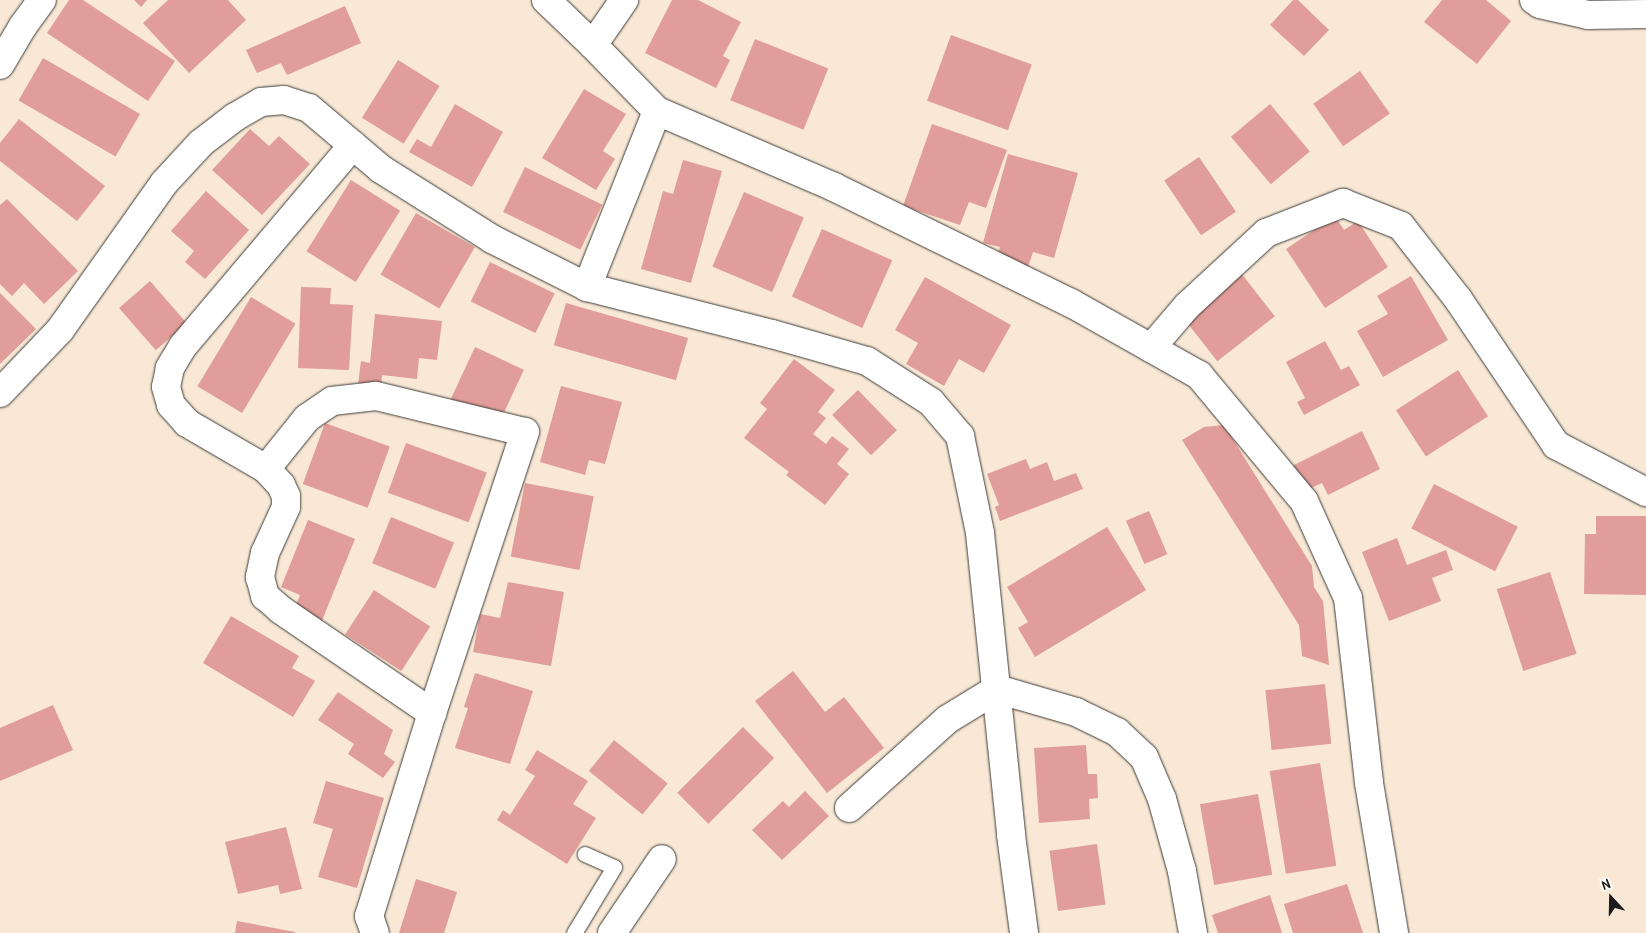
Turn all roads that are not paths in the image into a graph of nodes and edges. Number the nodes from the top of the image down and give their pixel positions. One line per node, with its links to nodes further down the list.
1 (42, 0): 7 (street)
2 (546, 0): 6 (street)
3 (624, 0): 6 (street)
4 (1534, 0): 5 (street)
5 (1646, 14)
6 (593, 45): 8 (street)
7 (0, 65)
8 (657, 111): 10 (street); 11 (street)
9 (352, 145): 10 (street); 12 (street); 13 (street)
10 (587, 287): 15 (street)
11 (1151, 348): 14 (street); 25 (street)
12 (0, 393)
13 (266, 469): 16 (street); 16 (street)
14 (1646, 492)
15 (997, 689): 17 (street); 23 (street); 24 (street)
16 (432, 712): 20 (street)
17 (849, 808)
18 (585, 854): 21 (lane)
19 (662, 859): 22 (street)
20 (375, 933)
21 (574, 933)
22 (612, 933)
23 (1024, 933)
24 (1193, 933)
25 (1394, 933)

